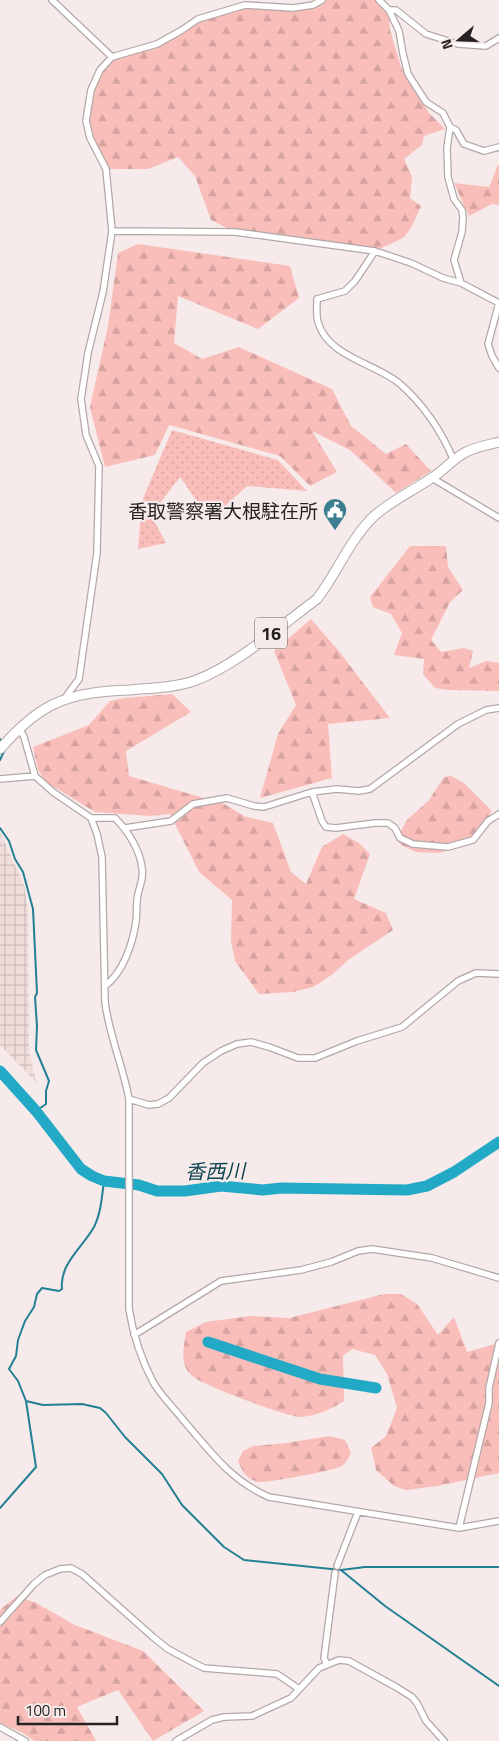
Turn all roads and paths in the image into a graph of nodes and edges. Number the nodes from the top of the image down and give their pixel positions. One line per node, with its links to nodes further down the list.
1 (52, 0): 6 (street)
2 (322, 0): 6 (street)
3 (379, 0): 4 (street)
4 (389, 10): 5 (street); 7 (street)
5 (499, 38)
6 (112, 57): 9 (street)
7 (450, 127): 8 (street); 11 (street)
8 (499, 147)
9 (112, 232): 10 (street); 18 (street)
10 (375, 251): 11 (street); 15 (street)
11 (461, 283): 12 (street)
12 (499, 303): 13 (street)
13 (499, 368)
14 (499, 442): 15 (main road, 16)
15 (454, 461): 16 (main road, 16)
16 (432, 478): 17 (street); 18 (main road, 16)
17 (499, 518)
18 (65, 700): 20 (main road, 16)
19 (499, 708): 24 (street)
20 (20, 729): 21 (main road, 16); 22 (street)
21 (0, 750)
22 (35, 776): 23 (street); 26 (street)
23 (0, 779)
24 (312, 792): 25 (street); 27 (street)
25 (499, 814)
26 (91, 818): 27 (street); 29 (street)
27 (124, 828): 29 (street)
28 (499, 974): 30 (street)
29 (104, 986): 30 (street)
30 (129, 1099): 32 (street)
31 (499, 1278): 32 (street)
32 (134, 1334): 34 (street)
33 (499, 1342): 36 (street)
34 (358, 1512): 36 (street); 37 (street)
35 (499, 1521): 36 (street)
36 (458, 1528)
37 (337, 1566)
38 (335, 1573): 40 (street)
39 (0, 1622): 41 (street)
40 (327, 1665): 41 (street); 45 (street)
41 (299, 1689): 44 (street)
42 (0, 1727): 43 (street)
43 (25, 1741)
44 (176, 1741)
45 (444, 1741)

